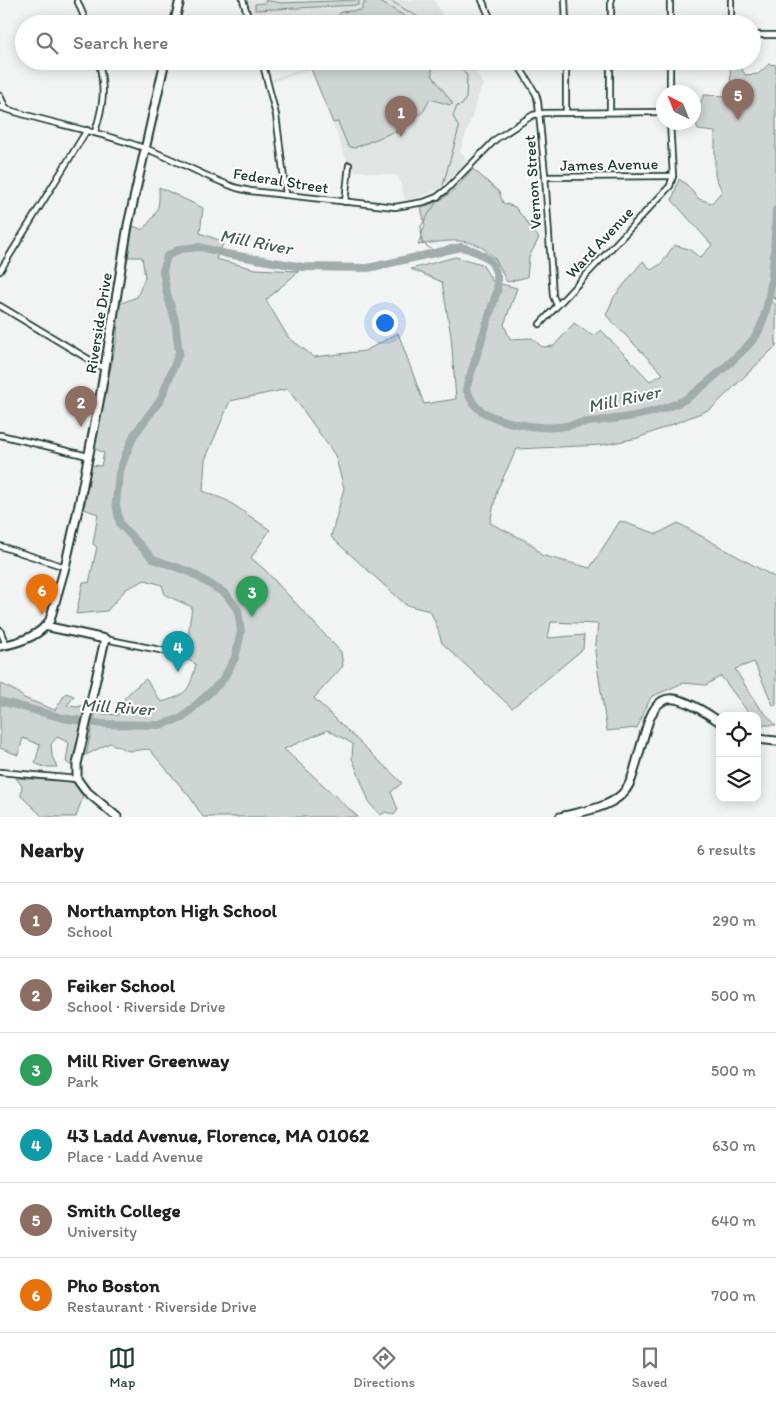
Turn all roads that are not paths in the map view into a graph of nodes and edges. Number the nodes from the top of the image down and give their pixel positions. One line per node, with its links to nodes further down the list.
1 (77, 0): 9 (street)
2 (180, 0): 10 (street)
3 (243, 0): 11 (street)
4 (482, 0): 12 (street)
5 (565, 0): 13 (street)
6 (611, 0): 14 (street)
7 (670, 0): 15 (street)
8 (731, 0): 16 (street)
9 (83, 15)
10 (176, 15)
11 (247, 15)
12 (488, 15)
13 (566, 15)
14 (611, 15)
15 (670, 15)
16 (731, 15)
17 (761, 35): 18 (street)
18 (776, 35)
19 (101, 70): 36 (street)
20 (163, 70): 37 (street, Riverside Drive)
21 (264, 70): 41 (street)
22 (521, 70): 32 (street, Vernon Street)
23 (566, 70): 33 (street)
24 (610, 70): 30 (street)
25 (670, 70): 26 (street)
26 (670, 85)
27 (0, 96): 29 (street)
28 (0, 107): 29 (street, Federal Street)
29 (6, 109): 34 (street, Federal Street)
30 (610, 111): 31 (street); 33 (street)
31 (656, 112)
32 (540, 113): 33 (street); 40 (street, Vernon Street); 42 (street, Federal Street)
33 (566, 113)
34 (86, 130): 36 (street, Federal Street); 43 (street)
35 (670, 130): 39 (street)
36 (95, 132): 37 (street, Federal Street)
37 (145, 148): 41 (street, Federal Street); 47 (street, Riverside Drive)
38 (349, 165): 42 (street)
39 (673, 176): 40 (street, James Avenue); 44 (street, Ward Avenue)
40 (545, 178): 44 (street, Vernon Street)
41 (286, 195): 42 (street, Federal Street)
42 (346, 202)
43 (0, 272)
44 (557, 305): 46 (street, Ward Avenue)
45 (0, 306): 47 (street)
46 (540, 324)
47 (105, 369): 49 (street, Riverside Drive)
48 (0, 436): 49 (street)
49 (88, 456): 51 (street, Riverside Drive)
50 (0, 546): 51 (street)
51 (64, 567): 52 (street, Riverside Drive)
52 (45, 626): 54 (street); 55 (street)
53 (0, 630): 55 (street)
54 (105, 639): 56 (street); 61 (street)
55 (3, 646)
56 (175, 653)
57 (716, 719): 63 (street)
58 (761, 739): 59 (street)
59 (776, 740)
60 (0, 772): 61 (street)
61 (77, 779): 62 (street)
62 (117, 817)
63 (560, 817)

